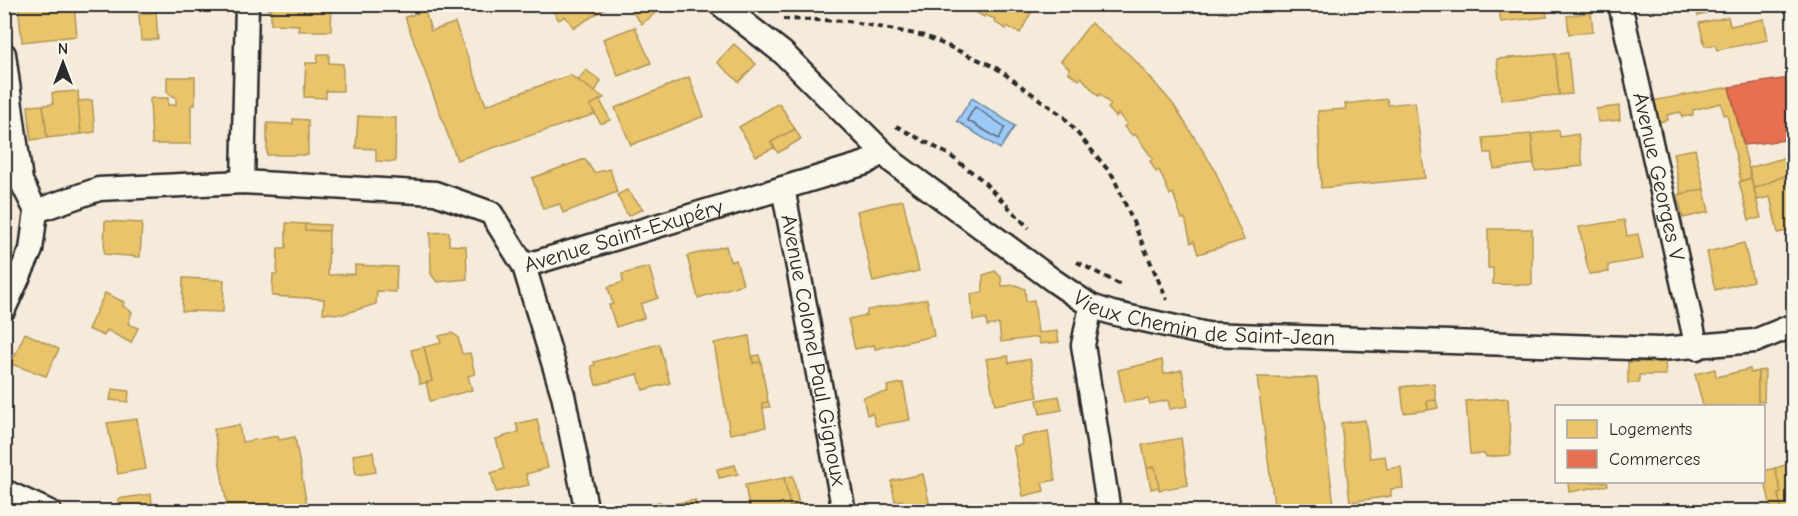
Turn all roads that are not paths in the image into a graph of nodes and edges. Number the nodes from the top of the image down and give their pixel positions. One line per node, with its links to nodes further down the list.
1 (247, 4): 6 (street)
2 (720, 4): 5 (street, Vieux Chemin de Saint-Jean)
3 (1620, 4): 13 (street, Avenue Georges V)
4 (4, 54): 8 (street)
5 (882, 152): 7 (street, Avenue Saint-Exupéry); 10 (street, Vieux Chemin de Saint-Jean)
6 (243, 182): 8 (street, Avenue Saint-Exupéry); 9 (street, Avenue Saint-Exupéry)
7 (783, 188): 9 (street, Avenue Saint-Exupéry); 17 (street, Avenue Colonel Paul Gignoux)
8 (36, 211): 11 (street)
9 (524, 266): 16 (street)
10 (1091, 306): 13 (street, Vieux Chemin de Saint-Jean); 18 (street)
11 (4, 309)
12 (1794, 325): 13 (street, Vieux Chemin de Saint-Jean)
13 (1697, 348)
14 (4, 491): 15 (street)
15 (50, 512)
16 (587, 512)
17 (844, 512)
18 (1109, 512)

